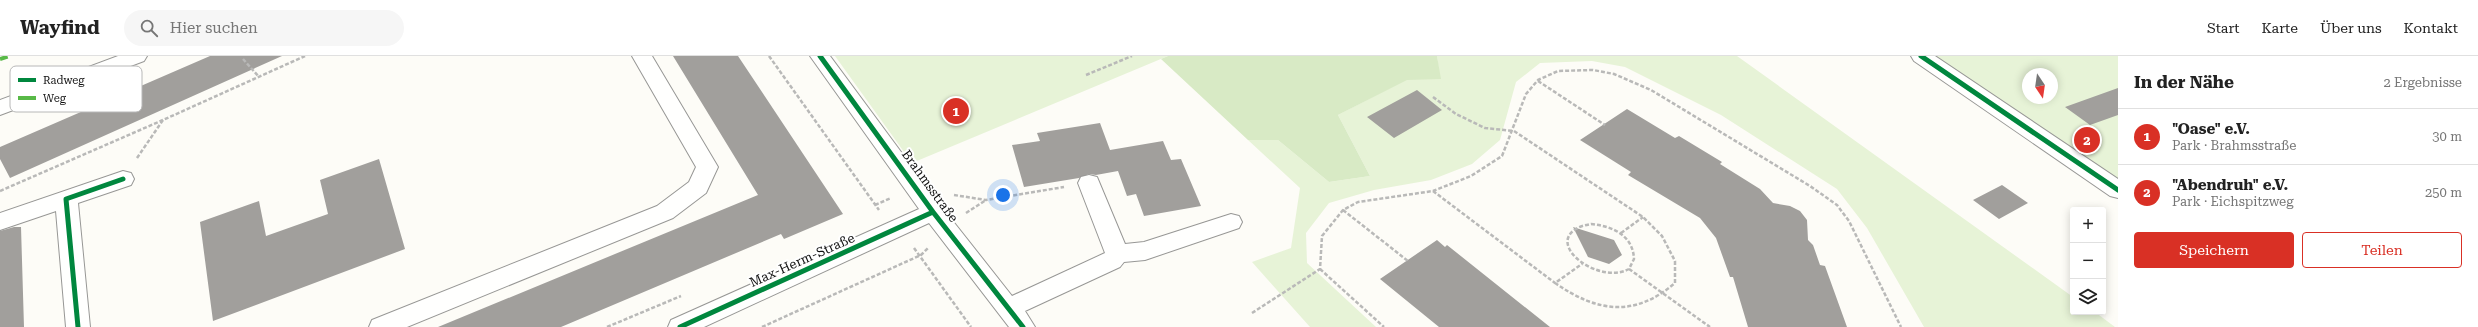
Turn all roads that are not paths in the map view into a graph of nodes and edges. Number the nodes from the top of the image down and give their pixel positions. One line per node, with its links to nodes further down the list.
1 (137, 56): 5 (street)
2 (642, 56): 18 (street)
3 (820, 56): 12 (street, Brahmsstraße)
4 (1921, 56): 10 (street)
5 (111, 66)
6 (10, 104): 7 (street)
7 (0, 108)
8 (123, 179): 11 (street)
9 (1088, 183): 15 (street)
10 (2118, 190)
11 (66, 199): 13 (street); 17 (street)
12 (933, 212): 16 (street, Brahmsstraße); 19 (street, Max-Herm-Straße)
13 (0, 222)
14 (1231, 222): 15 (street)
15 (1117, 254): 16 (street)
16 (1008, 308): 20 (street, Brahmsstraße)
17 (78, 327)
18 (381, 327)
19 (680, 327)
20 (1023, 327)

